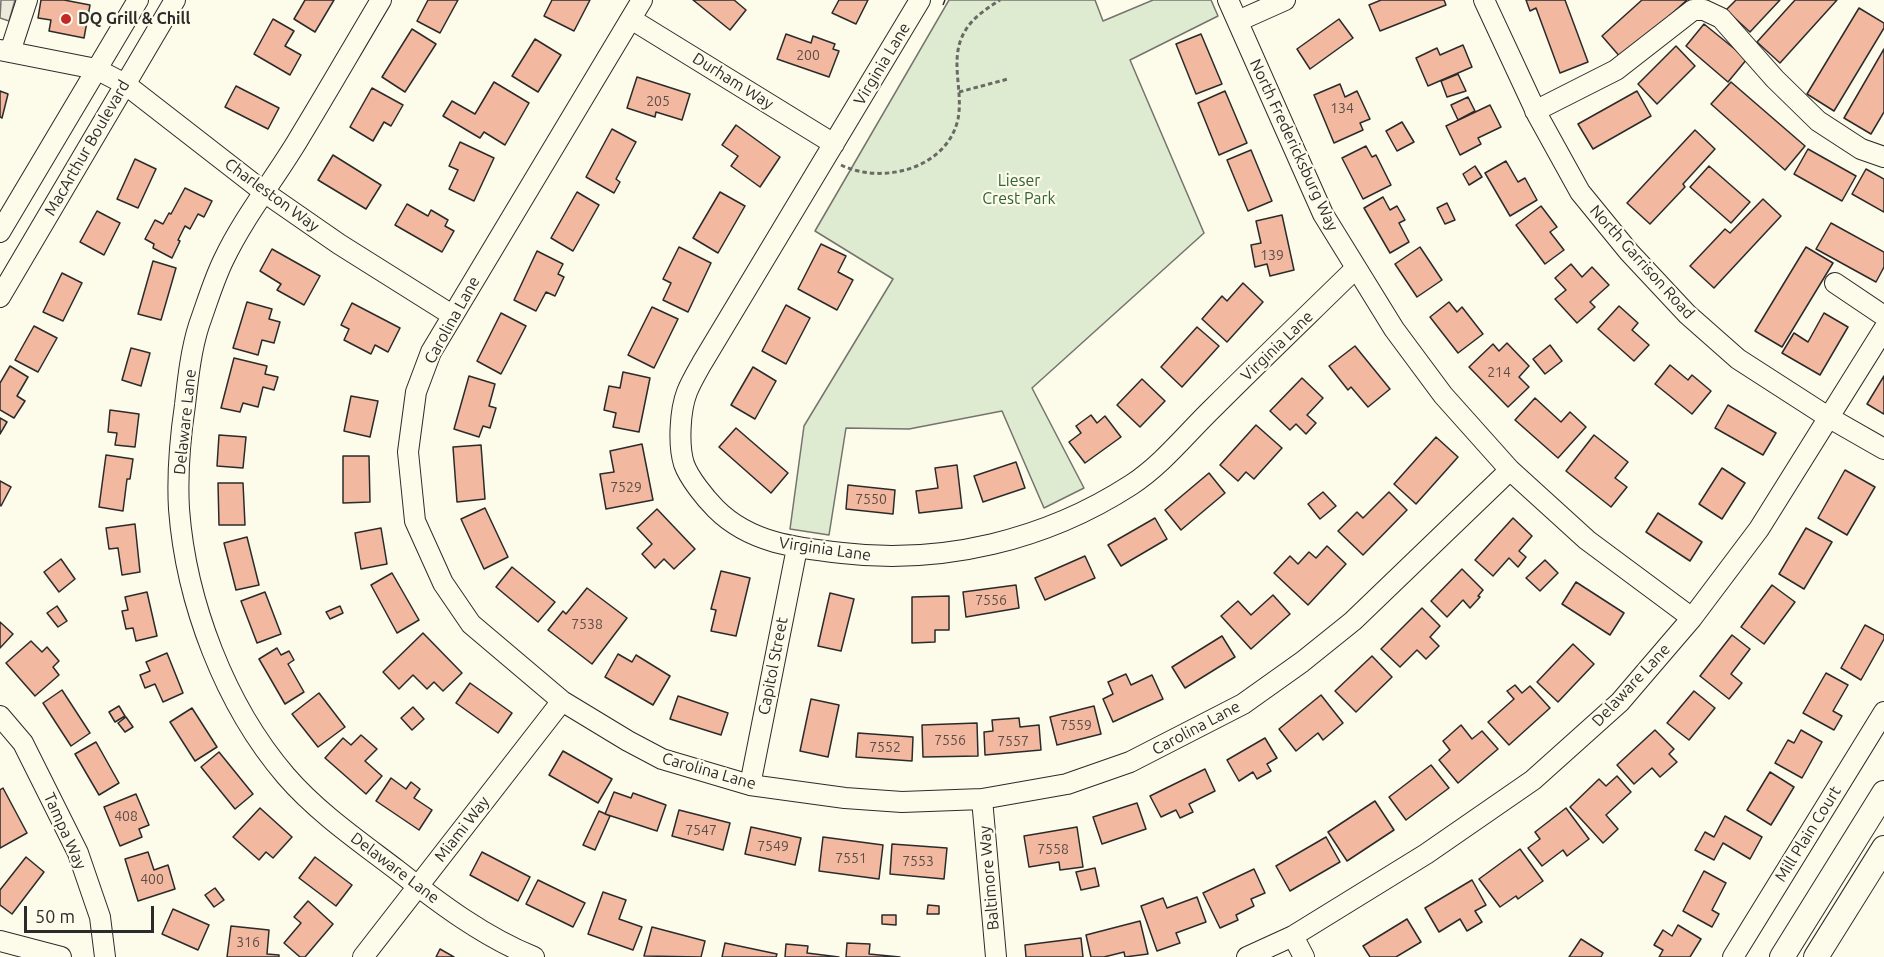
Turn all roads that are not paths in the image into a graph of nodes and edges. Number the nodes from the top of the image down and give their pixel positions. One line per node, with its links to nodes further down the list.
1 (27, 0): 12 (street)
2 (138, 0): 13 (street, MacArthur Boulevard)
3 (175, 0): 14 (street, MacArthur Boulevard)
4 (381, 0): 18 (street, Delaware Lane)
5 (642, 0): 10 (street, Carolina Lane)
6 (920, 0): 16 (street, Virginia Lane)
7 (1228, 0): 11 (street, North Fredericksburg Way)
8 (1285, 0): 11 (street)
9 (1484, 0): 15 (street, North Garrison Road)
10 (631, 19): 16 (street, Durham Way); 23 (street, Carolina Lane)
11 (1238, 21): 20 (street, North Fredericksburg Way)
12 (5, 51): 13 (street, Charleston Way)
13 (96, 69): 14 (street, Charleston Way); 19 (street, MacArthur Boulevard)
14 (125, 84): 18 (street, Charleston Way); 22 (street, MacArthur Boulevard)
15 (1535, 111): 17 (street); 26 (street, North Garrison Road)
16 (834, 144): 29 (street, Virginia Lane)
17 (1884, 157)
18 (264, 192): 23 (street, Charleston Way); 38 (street, Delaware Lane)
19 (0, 232)
20 (1355, 269): 28 (street, North Fredericksburg Way); 29 (street, Virginia Lane)
21 (1835, 284): 24 (street)
22 (0, 297)
23 (452, 315): 31 (street, Carolina Lane)
24 (1884, 316)
25 (1884, 328): 26 (street, Delaware Lane)
26 (1828, 417): 27 (street, North Garrison Road); 30 (street, Delaware Lane)
27 (1884, 449)
28 (1510, 470): 30 (street, North Fredericksburg Way); 36 (street, Carolina Lane)
29 (797, 548): 34 (street, Capitol Street)
30 (1692, 618): 39 (street, Delaware Lane)
31 (562, 701): 34 (street, Carolina Lane); 38 (street, Miami Way)
32 (1884, 712): 48 (street, Mill Plain Court)
33 (0, 716): 42 (street, Tampa Way)
34 (750, 784): 36 (street, Carolina Lane)
35 (1884, 793): 49 (main road)
36 (982, 799): 45 (street, Baltimore Way)
37 (1884, 848): 50 (main road)
38 (418, 886): 43 (street, Miami Way); 44 (street, Delaware Lane)
39 (1293, 936): 46 (street, Delaware Lane); 47 (street)
40 (0, 941): 41 (street)
41 (61, 957)
42 (105, 957)
43 (363, 957)
44 (534, 957)
45 (996, 957)
46 (1247, 957)
47 (1304, 957)
48 (1733, 957)
49 (1782, 957)
50 (1816, 957)

